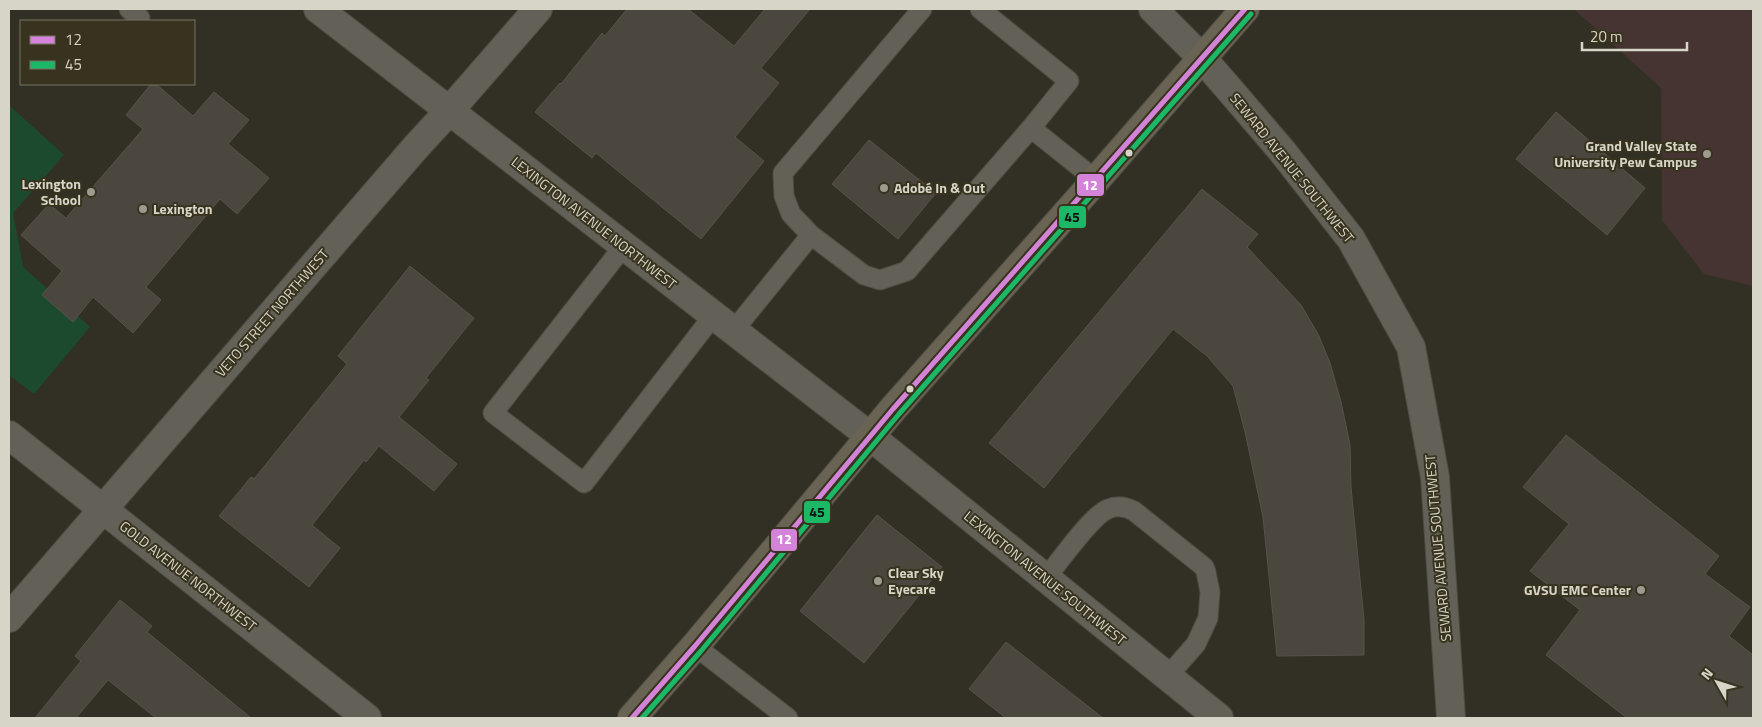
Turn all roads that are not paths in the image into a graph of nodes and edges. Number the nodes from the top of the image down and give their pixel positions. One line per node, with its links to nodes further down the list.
1 (129, 9): 8 (lane)
2 (318, 9): 10 (street, LEXINGTON AVENUE NORTHWEST)
3 (538, 9): 10 (street, VETO STREET NORTHWEST)
4 (922, 9): 13 (lane)
5 (980, 9): 11 (lane)
6 (1153, 9): 9 (street, SEWARD AVENUE SOUTHWEST)
7 (1245, 9): 9 (main road)
8 (139, 20)
9 (1203, 59): 12 (main road); 27 (street, SEWARD AVENUE SOUTHWEST)
10 (450, 110): 14 (street, LEXINGTON AVENUE NORTHWEST); 18 (street, VETO STREET NORTHWEST)
11 (1031, 128): 12 (lane); 13 (lane)
12 (1096, 180): 17 (main road)
13 (811, 235): 15 (lane)
14 (623, 246): 15 (street, LEXINGTON AVENUE NORTHWEST); 15 (lane)
15 (724, 323): 17 (street, LEXINGTON AVENUE NORTHWEST)
16 (9, 435): 18 (street, GOLD AVENUE NORTHWEST)
17 (871, 437): 19 (street, LEXINGTON AVENUE SOUTHWEST); 21 (main road)
18 (103, 509): 20 (street, VETO STREET NORTHWEST); 23 (street, GOLD AVENUE NORTHWEST)
19 (1046, 578): 22 (street, LEXINGTON AVENUE SOUTHWEST); 22 (lane)
20 (9, 618)
21 (695, 646): 24 (main road); 25 (lane)
22 (1167, 676): 26 (street, LEXINGTON AVENUE SOUTHWEST)
23 (367, 718)
24 (632, 718)
25 (788, 718)
26 (1219, 718)
27 (1451, 718)

